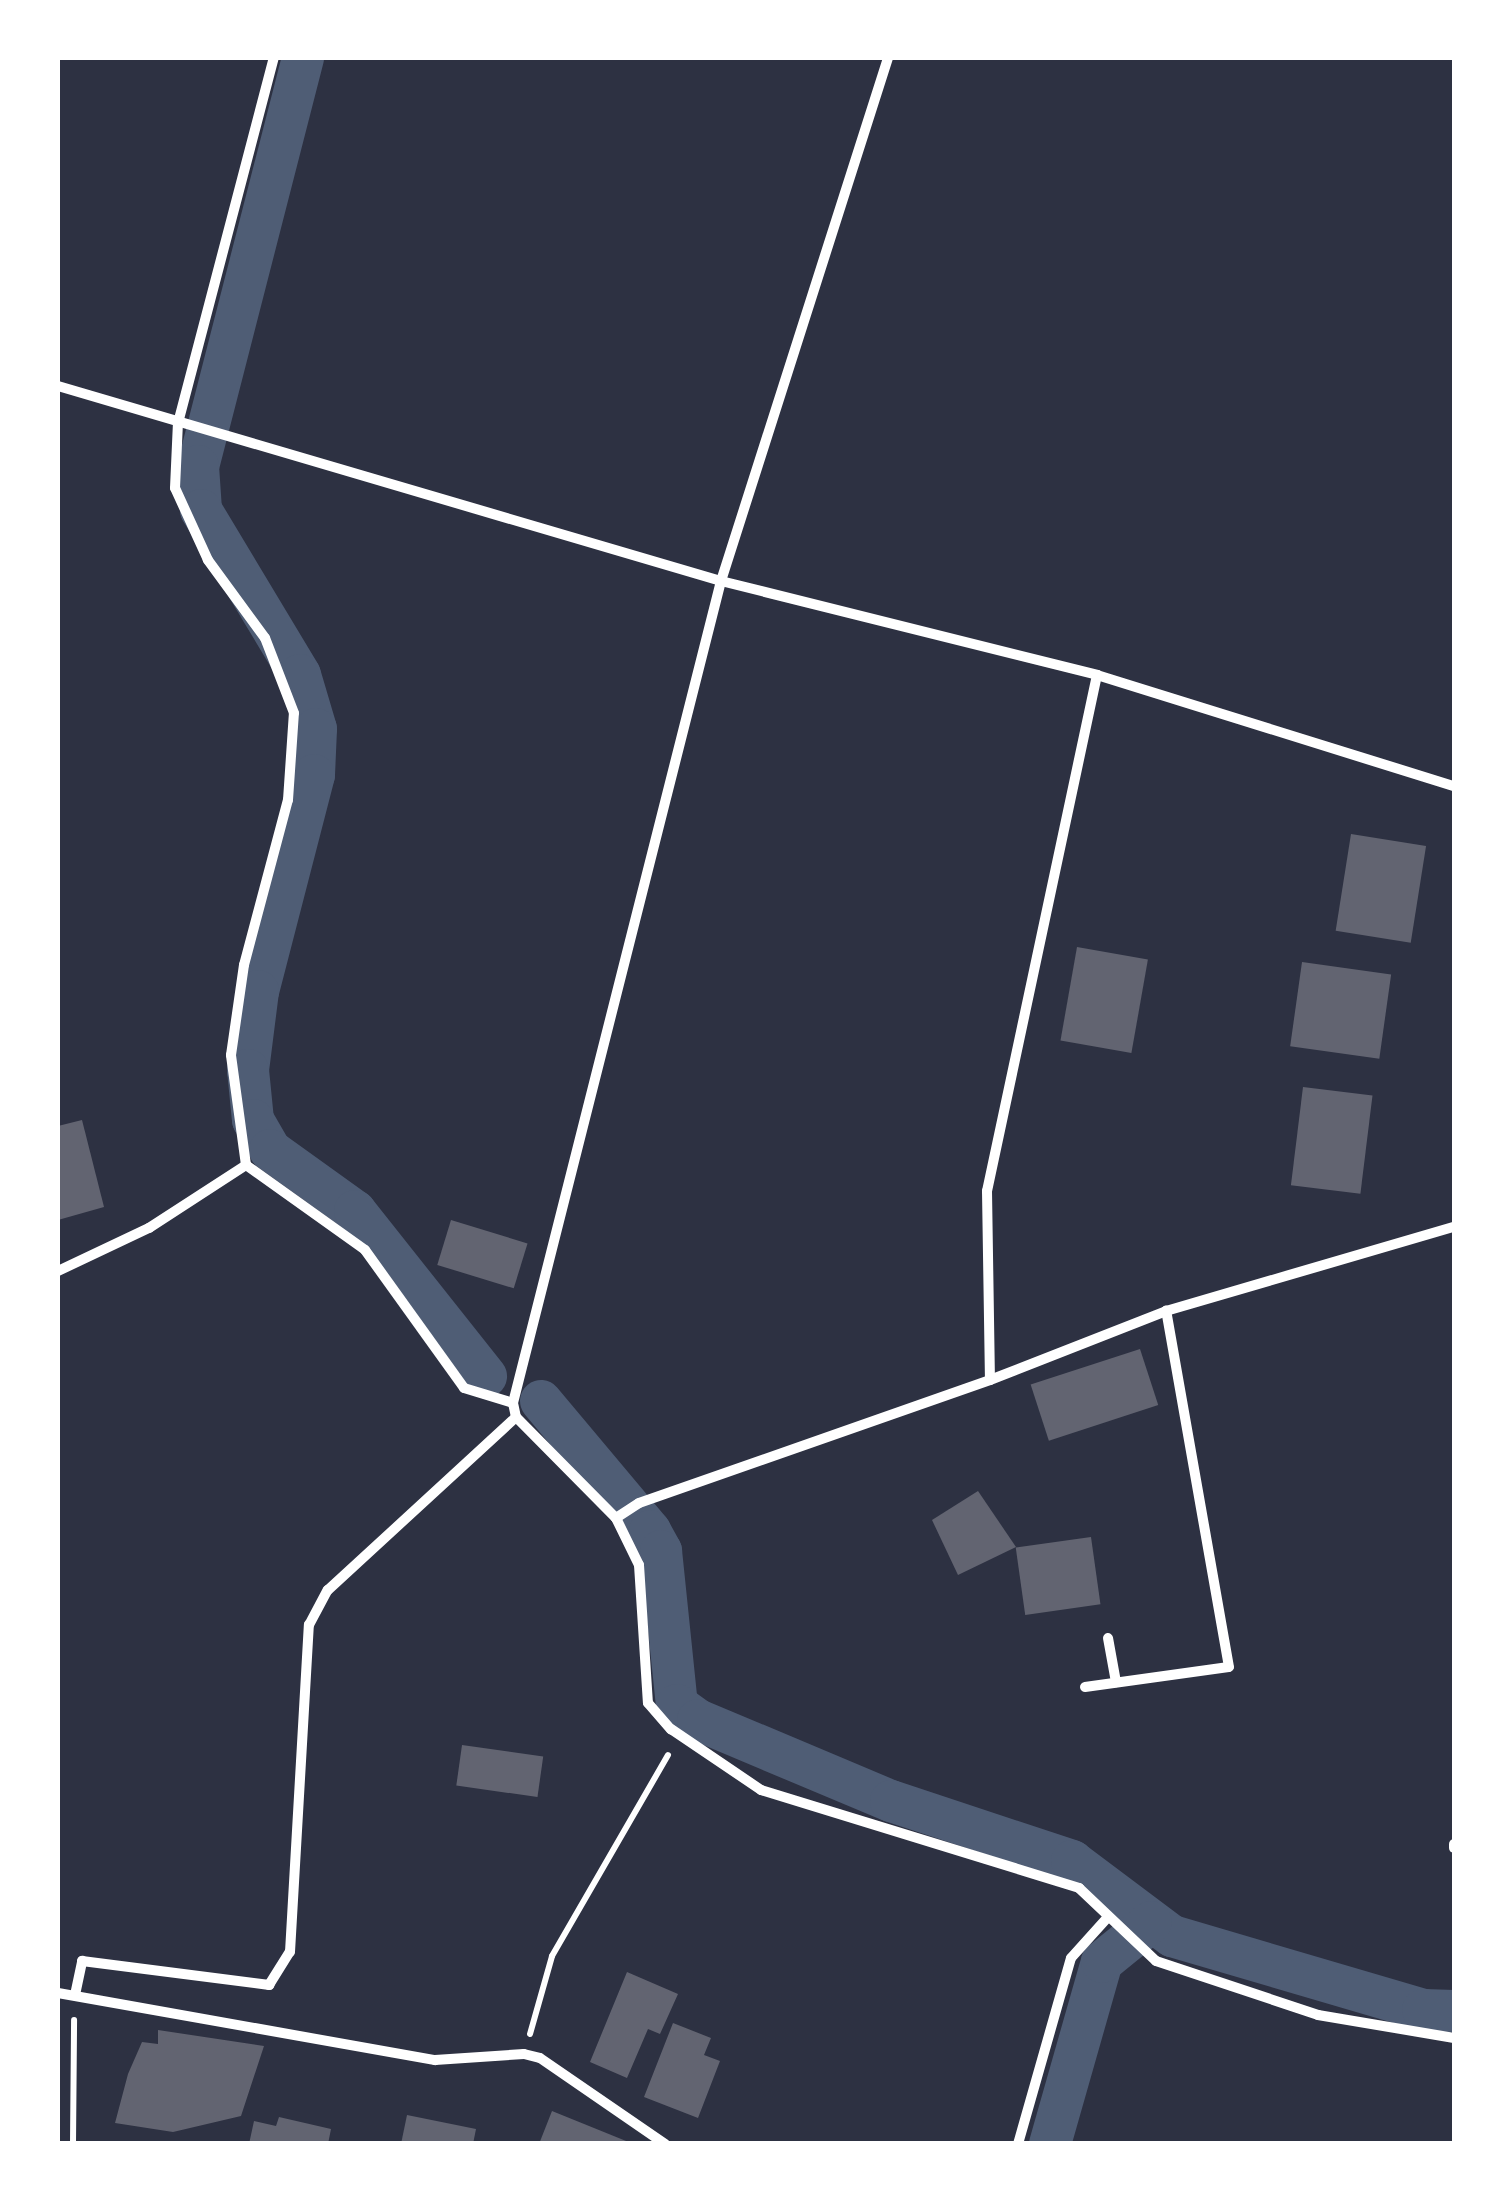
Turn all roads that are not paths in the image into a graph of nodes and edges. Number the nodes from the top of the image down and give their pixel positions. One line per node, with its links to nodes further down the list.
1 (274, 58): 4 (street)
2 (888, 58): 5 (street)
3 (58, 386): 4 (street)
4 (178, 423): 5 (street); 8 (street)
5 (721, 581): 6 (street); 13 (street)
6 (1097, 675): 7 (street); 12 (street)
7 (1454, 786)
8 (246, 1165): 10 (street); 13 (street)
9 (1454, 1226): 11 (street)
10 (58, 1271)
11 (1166, 1310): 12 (street); 17 (street)
12 (990, 1380): 15 (street)
13 (513, 1402): 14 (street)
14 (516, 1417): 15 (street); 21 (street)
15 (621, 1514): 19 (street)
16 (1108, 1638): 17 (street)
17 (1116, 1682): 18 (street)
18 (1085, 1687)
19 (1108, 1917): 22 (street); 24 (street)
20 (58, 1993): 21 (street)
21 (75, 1995): 23 (street)
22 (1454, 2038)
23 (665, 2144)
24 (1018, 2144)

